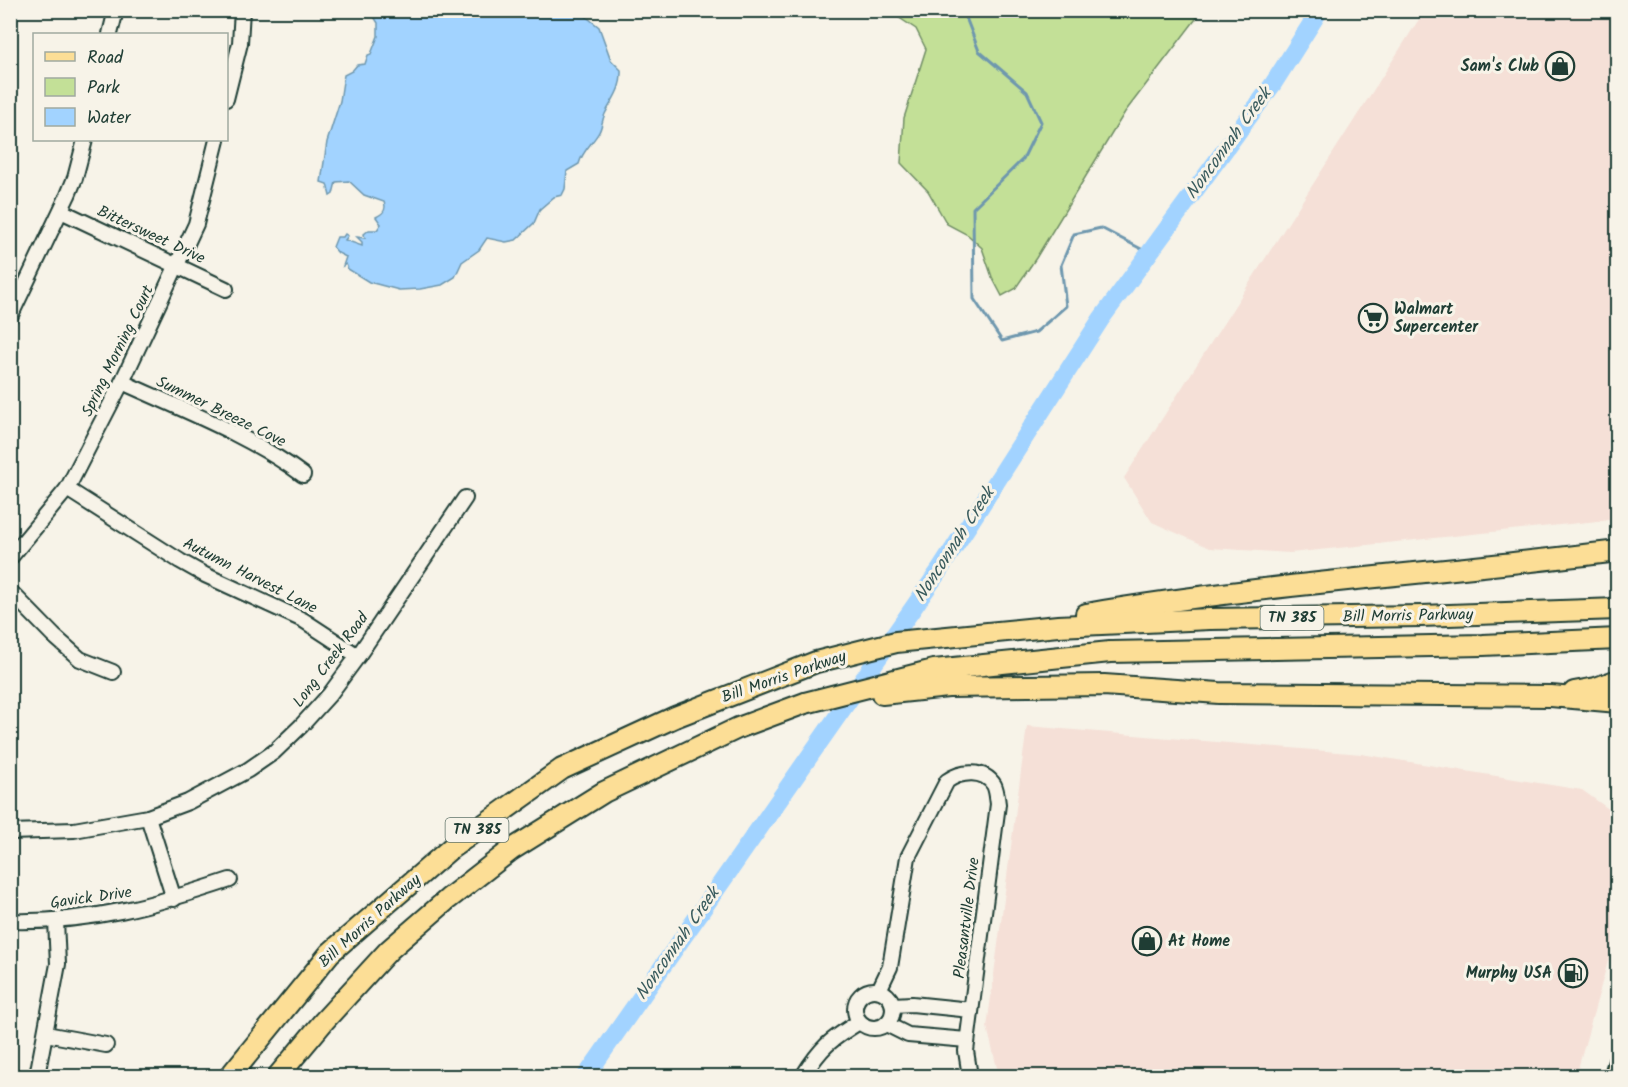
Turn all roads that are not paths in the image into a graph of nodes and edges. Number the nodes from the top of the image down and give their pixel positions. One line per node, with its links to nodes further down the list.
1 (116, 10): 3 (street)
2 (242, 10): 4 (street)
3 (110, 33)
4 (228, 91)
5 (85, 141): 7 (street)
6 (217, 141): 8 (street, Spring Morning Court)
7 (61, 211): 8 (street, Bittersweet Drive); 10 (street)
8 (177, 266): 9 (street, Bittersweet Drive); 11 (street, Spring Morning Court)
9 (226, 289)
10 (10, 317)
11 (122, 382): 12 (street, Summer Breeze Cove); 13 (street, Spring Morning Court)
12 (303, 475)
13 (67, 489): 16 (street, Spring Morning Court); 21 (street, Autumn Harvest Lane)
14 (465, 498): 21 (street, Long Creek Road)
15 (1616, 551): 19 (highway)
16 (10, 558)
17 (10, 591): 22 (street)
18 (1614, 609): 19 (highway, Bill Morris Parkway / TN 385)
19 (974, 633): 43 (highway, Bill Morris Parkway / TN 385)
20 (1608, 640): 26 (highway, Bill Morris Parkway / TN 385)
21 (358, 656): 27 (street, Long Creek Road)
22 (113, 672)
23 (1617, 680): 24 (highway)
24 (1551, 696): 25 (highway); 26 (highway)
25 (1617, 702)
26 (805, 703): 44 (highway, Bill Morris Parkway / TN 385)
27 (148, 817): 28 (street, Long Creek Road); 30 (street)
28 (10, 832)
29 (230, 880): 30 (street, Gavick Drive)
30 (174, 899): 32 (street, Gavick Drive)
31 (10, 921): 32 (street, Gavick Drive)
32 (56, 921): 38 (street)
33 (879, 990): 34 (street); 35 (street, Pleasantville Drive); 36 (street)
34 (893, 1005): 35 (street); 37 (street)
35 (971, 1010): 39 (street, Pleasantville Drive)
36 (859, 1022): 37 (street); 45 (street)
37 (886, 1024): 39 (street)
38 (46, 1034): 40 (street); 42 (street)
39 (967, 1041): 46 (street, Pleasantville Drive)
40 (106, 1045)
41 (1617, 1060): 47 (main road)
42 (37, 1077)
43 (230, 1077)
44 (278, 1077)
45 (803, 1077)
46 (970, 1077)
47 (1613, 1077)

